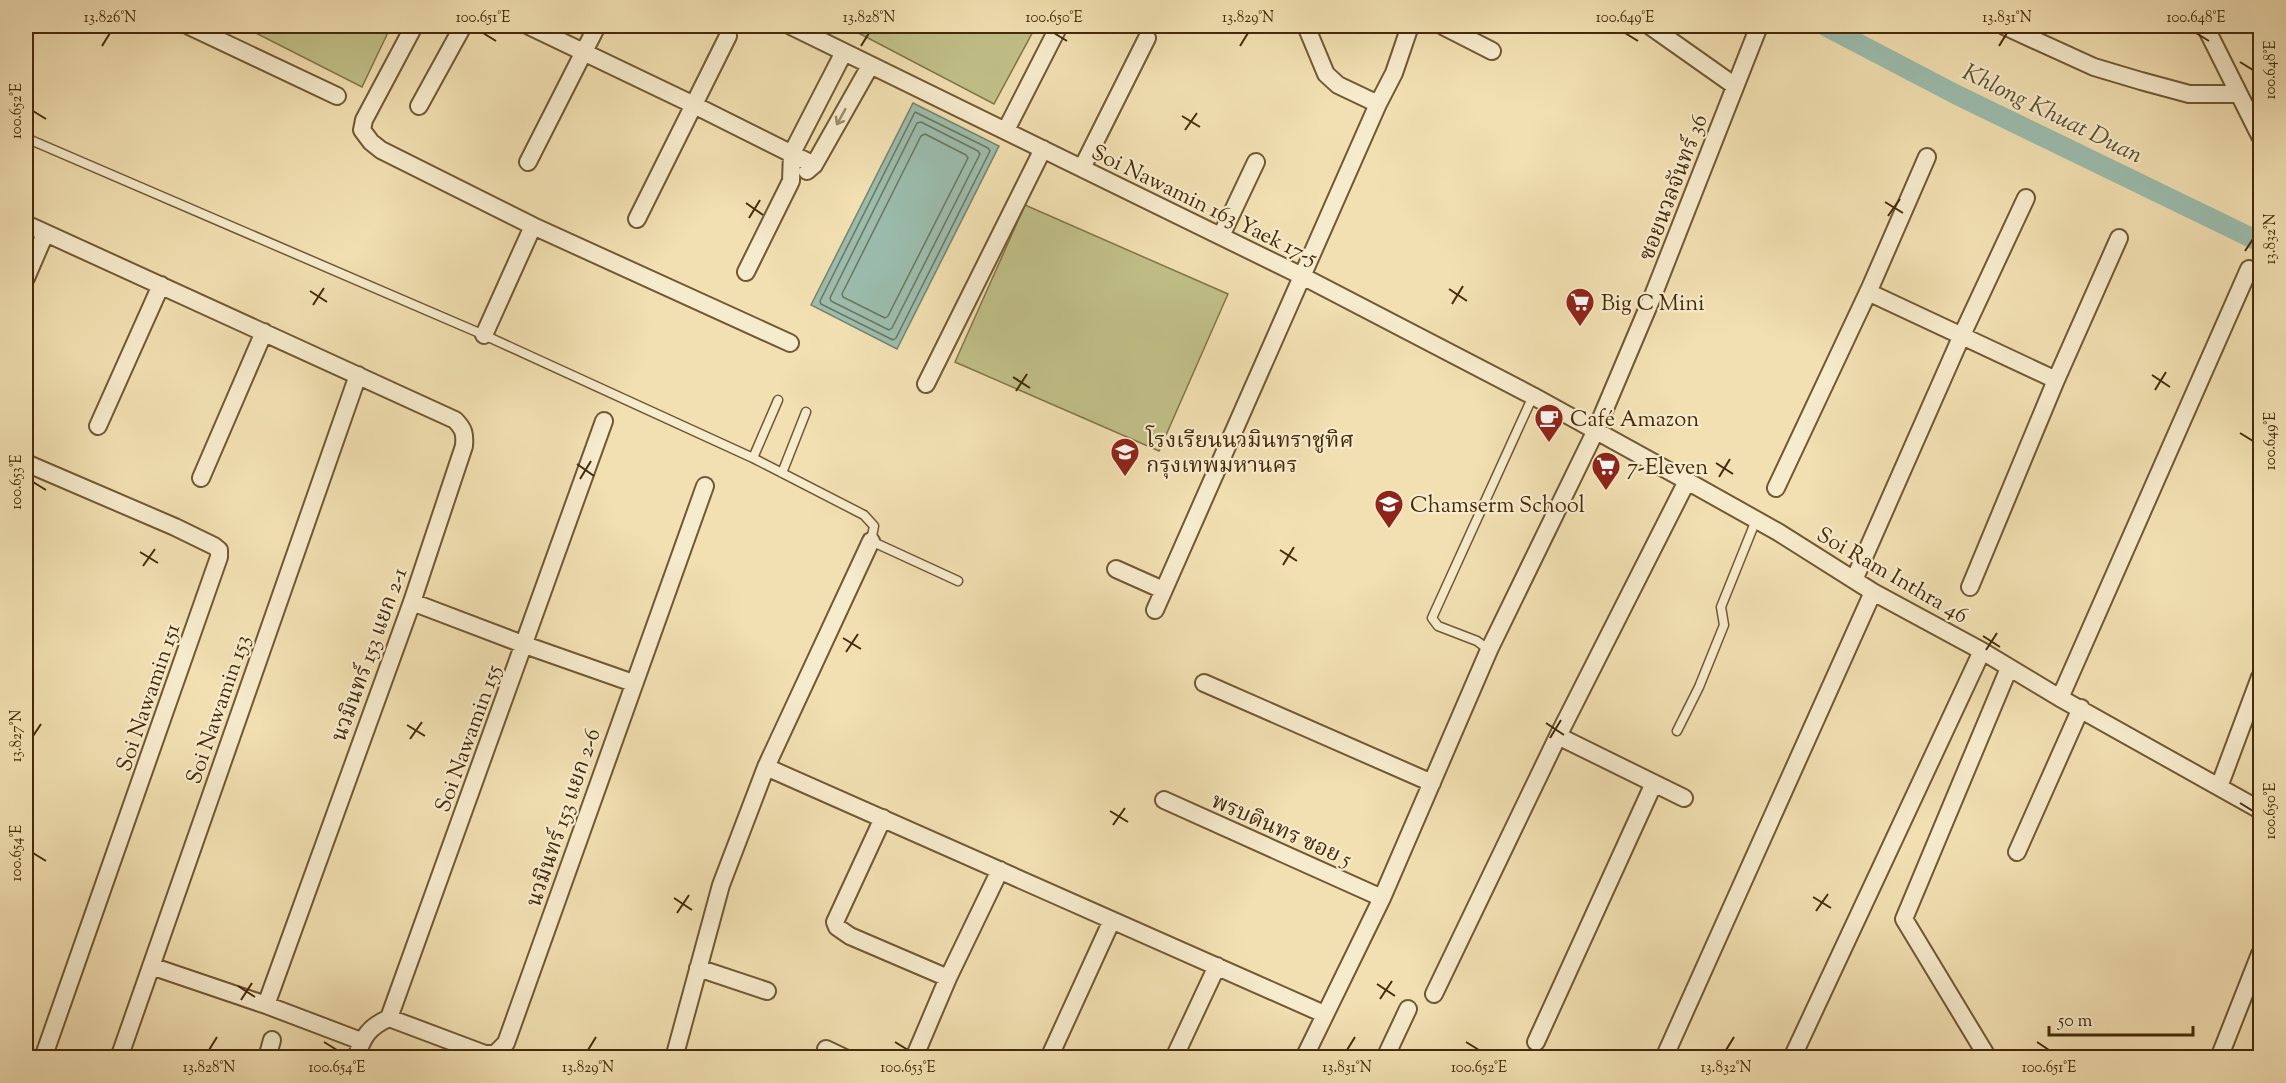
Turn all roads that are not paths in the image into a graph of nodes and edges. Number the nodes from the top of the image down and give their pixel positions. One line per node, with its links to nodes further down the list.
1 (189, 26): 23 (street)
2 (414, 26): 41 (street)
3 (463, 26): 26 (street)
4 (529, 26): 18 (street)
5 (597, 26): 18 (street)
6 (791, 26): 19 (street, Soi Nawamin 163 Yaek 17-5)
7 (1059, 26): 27 (street)
8 (1306, 26): 24 (street)
9 (1410, 26): 24 (street)
10 (1443, 26): 17 (street)
11 (1650, 26): 21 (street)
12 (1760, 26): 21 (street, ซอยนวลจันทร์ 36)
13 (2004, 26): 22 (street)
14 (2205, 26): 22 (street)
15 (728, 36): 25 (street)
16 (1148, 38): 36 (street)
17 (1492, 51)
18 (583, 52): 25 (street); 33 (street)
19 (844, 52): 20 (street, Soi Nawamin 163 Yaek 17-5); 31 (street)
20 (870, 66): 27 (street, Soi Nawamin 163 Yaek 17-5); 35 (street, one-way to 35)
21 (1735, 86): 63 (street, ซอยนวลจันทร์ 36)
22 (2239, 94): 28 (street)
23 (337, 96)
24 (1378, 104): 47 (street)
25 (694, 105): 31 (street); 39 (street)
26 (419, 106)
27 (1006, 130): 30 (street, Soi Nawamin 163 Yaek 17-5)
28 (2260, 136)
29 (26, 138): 52 (lane)
30 (1043, 149): 36 (street, Soi Nawamin 163 Yaek 17-5); 57 (street)
31 (792, 153): 35 (street); 37 (street)
32 (1927, 157): 50 (street)
33 (528, 162)
34 (1256, 162): 43 (street)
35 (814, 165): 37 (street)
36 (1082, 168): 43 (street, Soi Nawamin 163 Yaek 17-5)
37 (791, 181): 46 (street)
38 (2026, 198): 53 (street)
39 (637, 219)
40 (26, 224): 42 (street)
41 (533, 226): 52 (street); 54 (street)
42 (45, 234): 48 (street); 49 (street)
43 (1221, 236): 47 (street, Soi Nawamin 163 Yaek 17-5)
44 (2120, 238): 56 (street)
45 (2249, 269): 88 (street)
46 (746, 272)
47 (1302, 276): 58 (street, Soi Nawamin 163 Yaek 17-5); 77 (street)
48 (26, 278)
49 (161, 285): 51 (street); 62 (street)
50 (1868, 292): 53 (street); 70 (street)
51 (264, 332): 55 (street); 67 (street)
52 (484, 335): 64 (lane)
53 (1962, 335): 56 (street); 74 (street)
54 (790, 343)
55 (358, 375): 79 (street, นวมินทร์ 153 แยก 2-1); 105 (street, Soi Nawamin 153)
56 (2056, 380): 76 (street)
57 (926, 384)
58 (1533, 396): 63 (street, Soi Nawamin 163 Yaek 17-5); 82 (lane)
59 (777, 400): 64 (lane)
60 (806, 412): 66 (lane)
61 (604, 421): 81 (street, Soi Nawamin 155)
62 (98, 426)
63 (1596, 430): 68 (street, Soi Ram Inthra 46); 82 (street, ซอยนวลจันทร์ 36)
64 (753, 458): 66 (lane)
65 (26, 463): 119 (street, Soi Nawamin 151)
66 (782, 473): 72 (lane)
67 (201, 478)
68 (1687, 481): 71 (street, Soi Ram Inthra 46); 91 (street)
69 (705, 486): 86 (street, นวมินทร์ 153 แยก 2-6)
70 (1776, 488)
71 (1756, 520): 74 (street, Soi Ram Inthra 46); 90 (lane)
72 (871, 541): 75 (lane); 92 (street)
73 (1116, 568): 77 (street)
74 (1854, 580): 78 (street, Soi Ram Inthra 46)
75 (958, 581)
76 (1970, 587)
77 (1163, 590): 80 (street)
78 (1873, 592): 83 (street, Soi Ram Inthra 46); 129 (street)
79 (412, 602): 81 (street); 111 (street, นวมินทร์ 153 แยก 2-1)
80 (1155, 610)
81 (525, 645): 86 (street); 114 (street, Soi Nawamin 155)
82 (1489, 650): 93 (street, ซอยนวลจันทร์ 36)
83 (1982, 651): 84 (street, Soi Ram Inthra 46); 130 (street)
84 (2009, 668): 88 (street, Soi Ram Inthra 46); 131 (street)
85 (2260, 677): 95 (street)
86 (633, 683): 114 (street, นวมินทร์ 153 แยก 2-6)
87 (1204, 683): 93 (street)
88 (2060, 698): 89 (street, Soi Ram Inthra 46)
89 (2081, 708): 95 (street, Soi Ram Inthra 46); 100 (street)
90 (1677, 732)
91 (1558, 736): 94 (street); 110 (street)
92 (766, 767): 99 (street); 107 (street)
93 (1432, 783): 102 (street, ซอยนวลจันทร์ 36)
94 (1654, 783): 96 (street); 116 (street)
95 (2219, 787): 98 (street, Soi Ram Inthra 46)
96 (1684, 798)
97 (1164, 800): 102 (street, พรบดินทร ซอย 5)
98 (2260, 810)
99 (883, 818): 101 (street); 108 (street)
100 (2018, 852)
101 (1000, 870): 103 (street); 108 (street)
102 (1382, 898): 113 (street, ซอยนวลจันทร์ 36)
103 (1112, 920): 106 (street); 125 (street)
104 (2260, 954): 132 (street)
105 (151, 966): 111 (street); 120 (street, Soi Nawamin 153)
106 (1217, 966): 113 (street); 126 (street)
107 (698, 968): 109 (street); 122 (street)
108 (948, 978): 124 (street)
109 (767, 991)
110 (1434, 994)
111 (266, 1005): 117 (street)
112 (1408, 1009): 128 (street)
113 (1324, 1014): 127 (street, ซอยนวลจันทร์ 36)
114 (389, 1018): 117 (street)
115 (273, 1041): 121 (street)
116 (1536, 1042)
117 (359, 1049)
118 (826, 1049): 123 (street)
119 (44, 1058)
120 (119, 1058)
121 (267, 1058)
122 (674, 1058)
123 (845, 1058)
124 (914, 1058)
125 (1049, 1058)
126 (1174, 1058)
127 (1304, 1058)
128 (1385, 1058)
129 (1664, 1058)
130 (1792, 1058)
131 (1988, 1058)
132 (2218, 1058)

